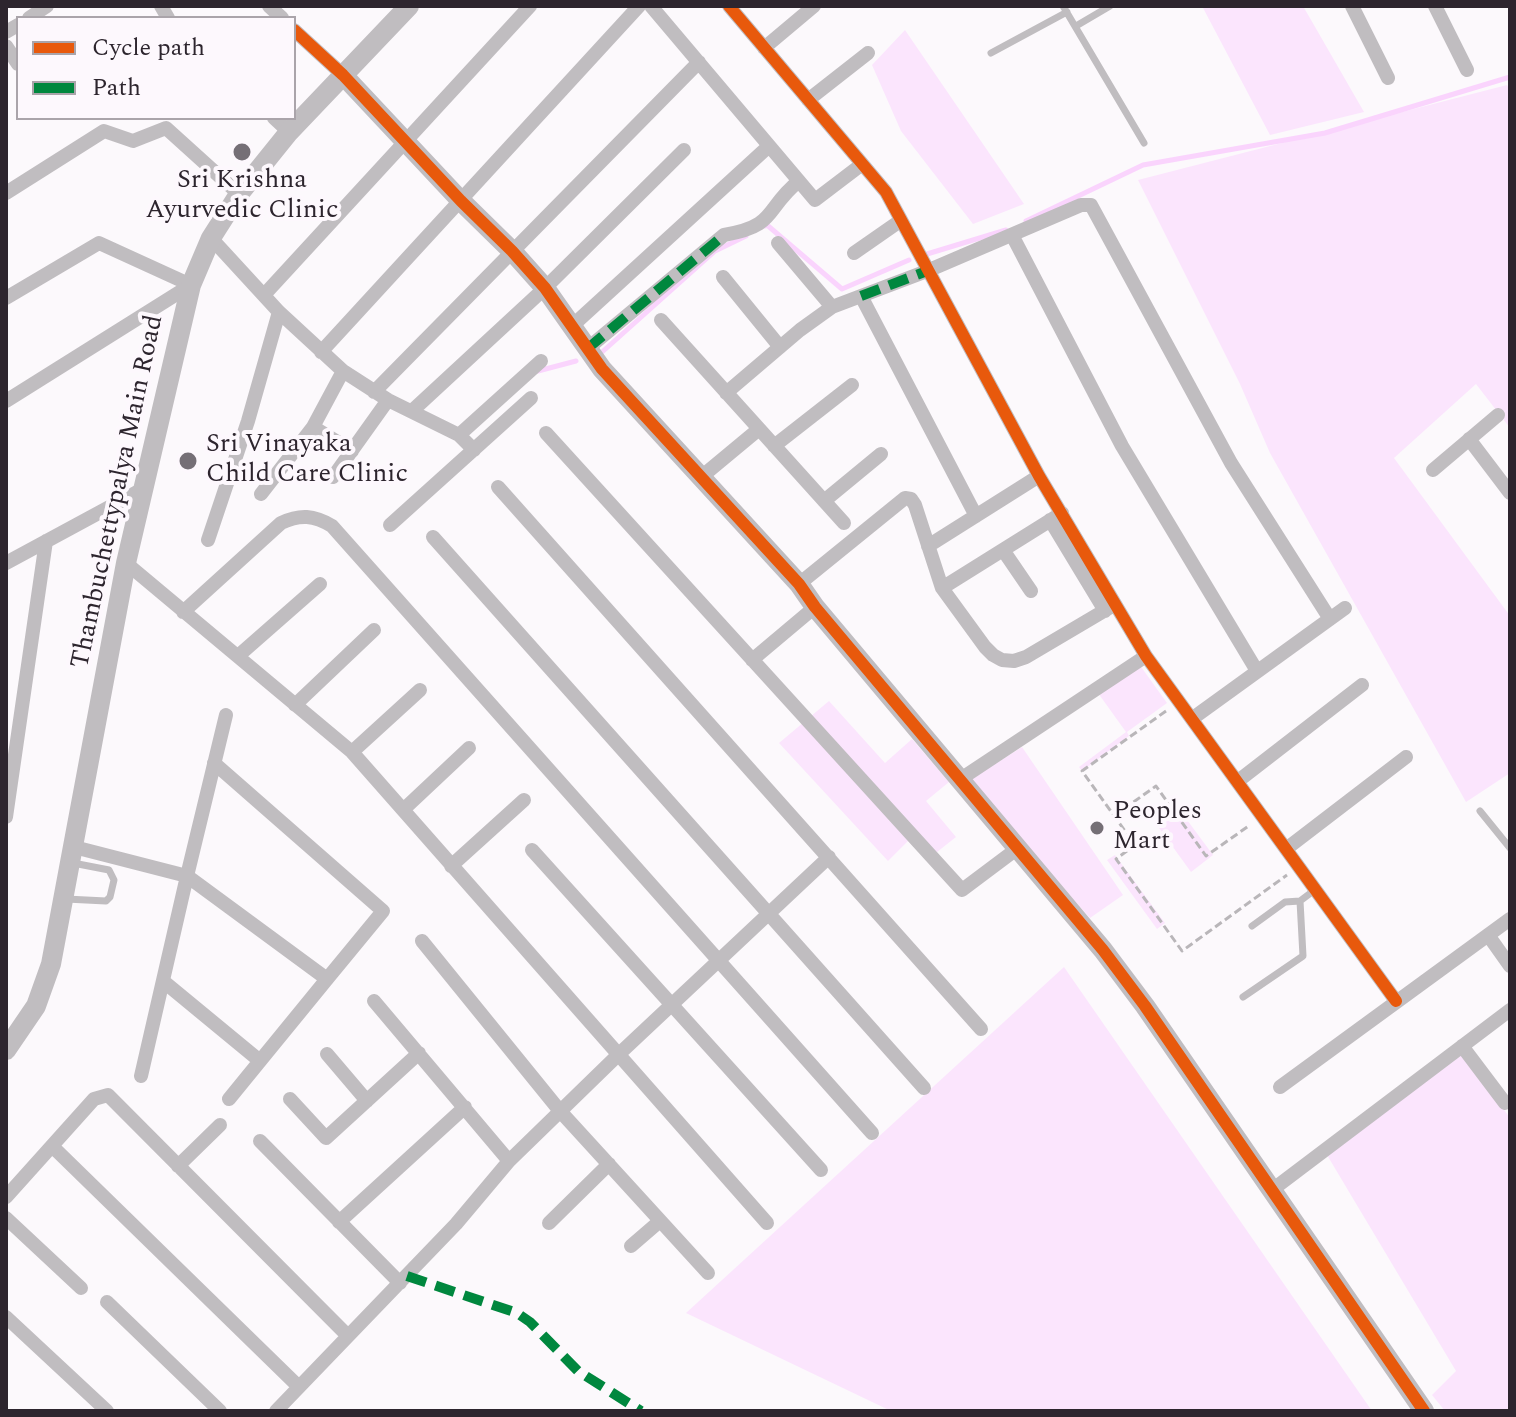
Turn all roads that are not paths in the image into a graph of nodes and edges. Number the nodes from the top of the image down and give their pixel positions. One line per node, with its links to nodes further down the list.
1 (269, 6): 12 (street)
2 (409, 6): 20 (street, Thambuchettypalya Main Road)
3 (530, 6): 25 (street)
4 (639, 6): 33 (street)
5 (651, 6): 18 (street)
6 (729, 6): 15 (street)
7 (814, 6): 15 (street)
8 (1110, 6): 13 (lane)
9 (1352, 6): 21 (street)
10 (1435, 6): 19 (street)
11 (1065, 9): 13 (lane); 17 (lane)
12 (284, 14)
13 (1076, 26): 26 (lane)
14 (296, 32): 20 (street)
15 (764, 48): 22 (street)
16 (868, 53): 22 (street)
17 (991, 53)
18 (699, 62): 27 (street); 38 (street)
19 (1467, 70)
20 (343, 75): 23 (street, Thambuchettypalya Main Road); 25 (street)
21 (1388, 78)
22 (808, 100): 29 (street)
23 (296, 114)
24 (282, 125): 32 (street, Thambuchettypalya Main Road)
25 (406, 142): 33 (street); 44 (street)
26 (1144, 143)
27 (769, 146): 30 (street); 50 (street)
28 (684, 150): 43 (street)
29 (861, 165): 30 (street); 34 (street)
30 (799, 181): 52 (street)
31 (6, 193): 32 (street)
32 (239, 194): 36 (street, Thambuchettypalya Main Road)
33 (461, 201): 38 (street); 53 (street)
34 (900, 221): 39 (street); 40 (street)
35 (1012, 235): 40 (street); 101 (street); 106 (street)
36 (211, 238): 42 (street, Thambuchettypalya Main Road); 44 (street)
37 (778, 243): 47 (street)
38 (512, 251): 43 (street); 57 (street)
39 (854, 253)
40 (927, 271): 45 (street); 74 (street)
41 (723, 277): 51 (street)
42 (191, 285): 46 (street); 61 (street); 78 (street, Thambuchettypalya Main Road)
43 (545, 288): 50 (street); 62 (street)
44 (264, 295): 48 (street)
45 (861, 296): 47 (street); 82 (street)
46 (6, 298)
47 (832, 307): 51 (street)
48 (279, 312): 53 (street); 87 (street)
49 (661, 320): 58 (street)
50 (571, 327): 52 (street)
51 (780, 347): 58 (street)
52 (587, 349): 76 (street)
53 (321, 352): 55 (street)
54 (541, 361): 67 (street)
55 (343, 371): 57 (street); 64 (street)
56 (852, 385): 69 (street)
57 (374, 392): 60 (street)
58 (726, 393): 65 (street)
59 (531, 398): 70 (street)
60 (388, 400): 62 (street); 71 (street)
61 (6, 401)
62 (412, 411): 67 (street)
63 (1498, 415): 68 (street)
64 (313, 427): 71 (street); 80 (street)
65 (759, 429): 69 (street); 76 (street)
66 (546, 433): 105 (street)
67 (459, 435): 70 (street)
68 (1469, 439): 73 (street); 79 (street)
69 (774, 446): 81 (street)
70 (474, 450): 85 (street)
71 (352, 451): 75 (street)
72 (881, 454): 81 (street)
73 (1433, 470)
74 (1039, 476): 82 (street); 83 (street)
75 (333, 477)
76 (700, 478): 94 (street)
77 (498, 487): 129 (street)
78 (141, 490): 88 (street); 92 (street, Thambuchettypalya Main Road)
79 (1510, 493)
80 (261, 494)
81 (824, 501): 84 (street)
82 (976, 516): 89 (street)
83 (1056, 516): 90 (street); 98 (street)
84 (844, 523)
85 (390, 525)
86 (433, 537): 135 (street)
87 (208, 540)
88 (46, 541): 91 (street); 111 (street)
89 (928, 546): 94 (street); 95 (street)
90 (1003, 550): 95 (street); 96 (street)
91 (6, 563)
92 (126, 563): 100 (street); 128 (street, Thambuchettypalya Main Road)
93 (320, 584): 103 (street)
94 (799, 584): 97 (street)
95 (942, 588): 98 (street)
96 (1031, 591)
97 (815, 607): 105 (street); 118 (street)
98 (1110, 608): 104 (street)
99 (1345, 608): 101 (street)
100 (183, 612): 103 (street); 140 (street)
101 (1330, 619): 106 (street)
102 (374, 630): 109 (street)
103 (238, 656): 109 (street)
104 (1146, 656): 113 (street); 118 (street)
105 (752, 660): 124 (street)
106 (1257, 671): 113 (street)
107 (1362, 685): 119 (street)
108 (420, 690): 115 (street)
109 (295, 705): 115 (street)
110 (6, 709): 111 (street)
111 (22, 711): 123 (street)
112 (226, 715): 117 (street)
113 (1193, 718): 119 (street)
114 (469, 748): 121 (street)
115 (352, 752): 121 (street)
116 (1406, 757): 126 (street)
117 (214, 763): 131 (street); 142 (street)
118 (959, 780): 124 (street)
119 (1238, 781): 126 (street)
120 (524, 800): 130 (street)
121 (403, 810): 130 (street)
122 (1480, 811): 125 (lane)
123 (6, 817)
124 (1018, 848): 173 (street)
125 (1510, 848)
126 (1286, 849): 132 (street)
127 (532, 850): 147 (street)
128 (72, 855): 131 (street); 133 (street, Thambuchettypalya Main Road); 133 (lane)
129 (829, 857): 135 (street); 149 (street)
130 (451, 866): 154 (street)
131 (187, 876): 142 (street); 143 (street)
132 (1316, 889): 134 (lane); 146 (street)
133 (64, 899): 151 (street, Thambuchettypalya Main Road)
134 (1300, 901): 137 (lane); 144 (lane)
135 (769, 914): 140 (street); 158 (street)
136 (1510, 919): 138 (street)
137 (1252, 926)
138 (1488, 935): 141 (street); 146 (street)
139 (422, 941): 164 (street)
140 (718, 962): 147 (street); 166 (street)
141 (1510, 966)
142 (327, 979): 155 (street)
143 (163, 981): 155 (street); 156 (street)
144 (1243, 997)
145 (374, 1001): 152 (street)
146 (1396, 1001): 157 (street)
147 (672, 1004): 154 (street); 172 (street)
148 (1510, 1010): 150 (street)
149 (981, 1029)
150 (1462, 1046): 162 (street); 173 (street)
151 (6, 1050)
152 (419, 1053): 161 (street); 163 (street)
153 (327, 1054): 161 (street)
154 (618, 1055): 164 (street); 179 (street)
155 (260, 1061): 159 (street)
156 (141, 1076)
157 (1280, 1087)
158 (924, 1088)
159 (229, 1099)
160 (290, 1099): 161 (street)
161 (367, 1101)
162 (1508, 1104)
163 (465, 1107): 169 (street); 177 (street)
164 (560, 1111): 169 (street); 170 (street)
165 (220, 1125): 171 (street)
166 (872, 1133)
167 (260, 1141): 177 (street)
168 (53, 1147): 171 (street); 174 (street); 187 (street)
169 (509, 1161): 182 (street)
170 (609, 1164): 176 (street); 178 (street)
171 (178, 1166): 186 (street)
172 (821, 1170)
173 (1272, 1190): 191 (street)
174 (6, 1197)
175 (6, 1218): 183 (street)
176 (660, 1221): 180 (street); 181 (street)
177 (339, 1222): 182 (street)
178 (549, 1223)
179 (767, 1223)
180 (631, 1246)
181 (708, 1273)
182 (400, 1283): 186 (street)
183 (81, 1288)
184 (107, 1302): 189 (street)
185 (6, 1317): 188 (street)
186 (348, 1336): 187 (street)
187 (299, 1387): 190 (street)
188 (107, 1411)
189 (220, 1411)
190 (276, 1411)
191 (1424, 1411)

